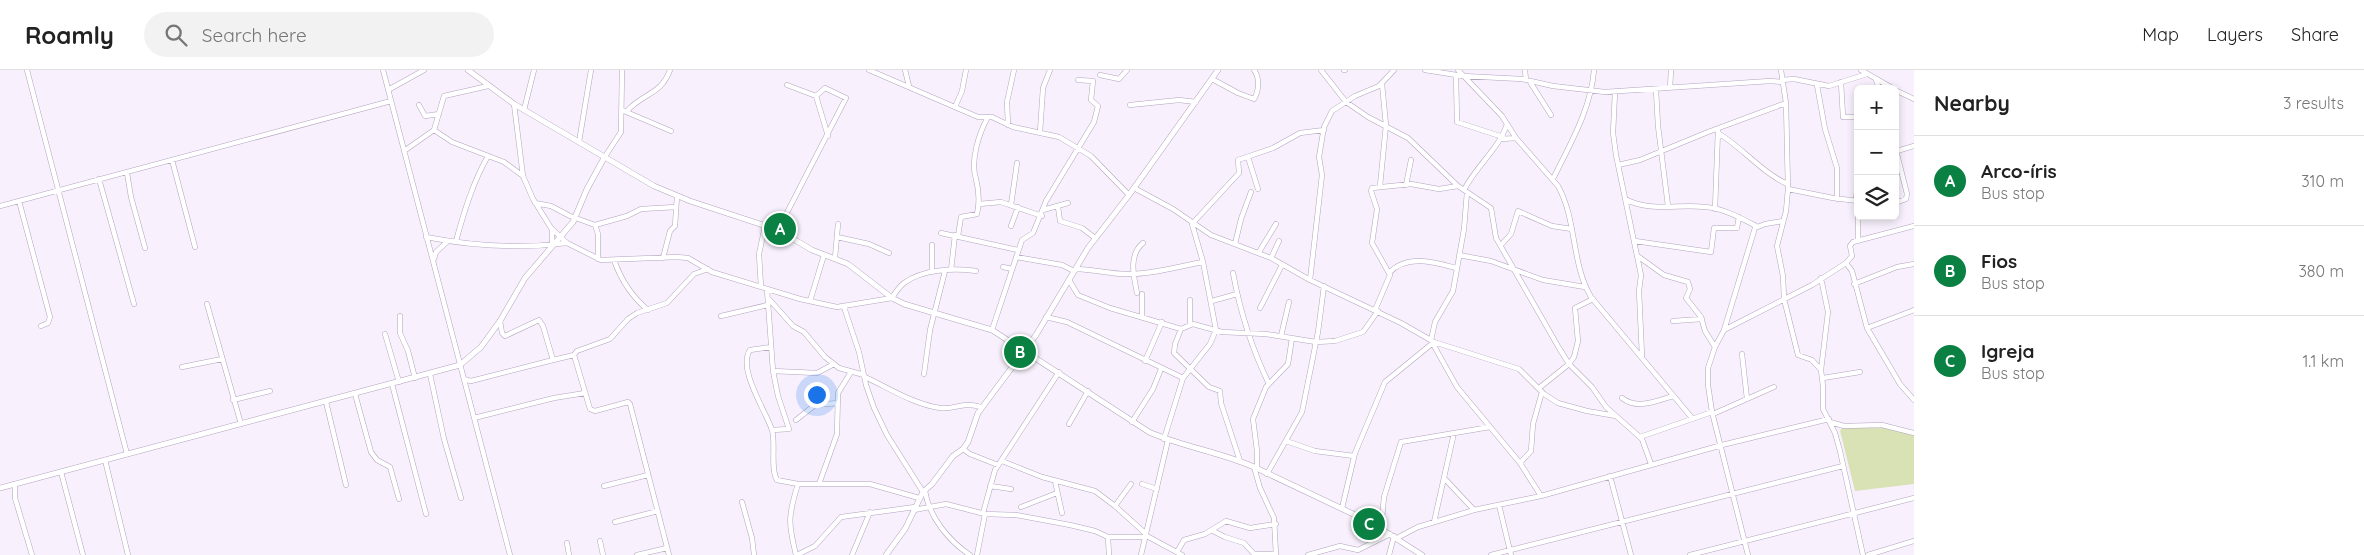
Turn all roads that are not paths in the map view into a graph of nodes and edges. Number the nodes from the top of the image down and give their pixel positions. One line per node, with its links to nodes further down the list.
1 (27, 70): 99 (street)
2 (383, 70): 43 (street)
3 (424, 70): 43 (street)
4 (468, 70): 40 (street)
5 (534, 70): 58 (street)
6 (591, 70): 75 (street)
7 (622, 70): 59 (street)
8 (670, 70): 59 (street)
9 (869, 70): 41 (street)
10 (905, 70): 41 (street)
11 (966, 70): 57 (street)
12 (1014, 70): 65 (street)
13 (1050, 70): 71 (street)
14 (1126, 70): 27 (street)
15 (1218, 70): 29 (street)
16 (1254, 70): 29 (street)
17 (1320, 70): 52 (street)
18 (1394, 70): 35 (street)
19 (1425, 70): 25 (street)
20 (1525, 70): 32 (street)
21 (1594, 70): 45 (street)
22 (1671, 70): 42 (street)
23 (1781, 70): 33 (street)
24 (1861, 70): 26 (street)
25 (1457, 73): 28 (street); 73 (street)
26 (1867, 74): 31 (street); 34 (street)
27 (1100, 75)
28 (1463, 76): 32 (street); 64 (street)
29 (1212, 79): 51 (street)
30 (1078, 80): 77 (street)
31 (1876, 80): 38 (street); 39 (street)
32 (1528, 81): 45 (street); 61 (street)
33 (1782, 81): 37 (street); 42 (street); 53 (street)
34 (1842, 82): 37 (street); 63 (street)
35 (1382, 84): 52 (street); 66 (street)
36 (787, 85): 48 (street)
37 (1816, 85): 105 (street)
38 (1878, 85)
39 (1886, 85)
40 (488, 86): 54 (street); 60 (street)
41 (909, 86): 57 (street)
42 (1670, 88): 44 (street)
43 (388, 90): 50 (street)
44 (1656, 90): 46 (street); 80 (street)
45 (1593, 91): 46 (street); 92 (street)
46 (1615, 92): 88 (street)
47 (1899, 92): 49 (street)
48 (816, 96): 72 (street); 72 (street)
49 (1914, 99)
50 (391, 101): 79 (street); 84 (street)
51 (1196, 102): 56 (street); 97 (street)
52 (1346, 102): 66 (street); 68 (street)
53 (1786, 103): 69 (street); 96 (street)
54 (514, 104): 58 (street); 90 (street)
55 (419, 105): 60 (street)
56 (1130, 105)
57 (955, 107): 62 (street)
58 (524, 110): 75 (street)
59 (625, 111): 70 (street); 83 (street)
60 (439, 114): 67 (street)
61 (1551, 115)
62 (988, 117): 65 (street); 111 (street)
63 (1854, 117)
64 (1508, 124): 73 (street); 74 (street)
65 (1008, 125): 71 (street)
66 (1386, 125): 94 (street); 95 (street)
67 (434, 130): 79 (street); 81 (street)
68 (1324, 130): 82 (street); 193 (street)
69 (1718, 130): 80 (street); 96 (street); 119 (street)
70 (671, 131)
71 (1040, 132): 77 (street)
72 (828, 136): 137 (street)
73 (1502, 138): 74 (street); 100 (street)
74 (1516, 138): 92 (street)
75 (579, 142): 83 (street)
76 (1914, 146): 78 (street)
77 (1078, 148): 102 (street); 120 (street)
78 (1899, 148)
79 (404, 151): 142 (street)
80 (1661, 151): 88 (street); 115 (street)
81 (488, 156): 90 (street); 146 (street)
82 (1248, 157): 98 (street); 129 (street)
83 (604, 158): 103 (street); 124 (street)
84 (172, 160): 89 (street); 157 (street)
85 (1411, 160): 93 (street)
86 (1899, 161): 108 (street)
87 (1017, 162): 112 (street)
88 (1618, 165): 104 (street)
89 (127, 173): 91 (street); 158 (street)
90 (523, 176): 109 (street)
91 (100, 179): 99 (street); 208 (street)
92 (1553, 179): 138 (street)
93 (1406, 185): 94 (street); 95 (street)
94 (1380, 186): 189 (street)
95 (1458, 186): 100 (street)
96 (1787, 186): 105 (street); 126 (street)
97 (1134, 188): 102 (street); 129 (street)
98 (1258, 189)
99 (57, 191): 106 (street); 302 (street)
100 (1466, 191): 156 (street); 163 (street)
101 (1251, 192): 153 (street)
102 (1129, 195): 145 (street)
103 (677, 196): 116 (street); 132 (street)
104 (1625, 199): 113 (street); 121 (street)
105 (1837, 199): 107 (street)
106 (19, 200): 114 (street); 226 (street)
107 (1854, 202)
108 (1899, 202)
109 (535, 203): 124 (street); 136 (street)
110 (1068, 203): 118 (street)
111 (979, 204): 112 (street); 141 (street)
112 (1011, 204): 117 (street)
113 (1635, 205): 115 (street); 121 (street)
114 (0, 206)
115 (1668, 206): 119 (street)
116 (676, 207): 131 (street); 166 (street)
117 (1018, 207): 122 (street); 133 (street)
118 (1058, 207): 120 (street); 145 (street)
119 (1715, 209): 123 (street)
120 (1043, 210): 122 (street)
121 (1627, 210): 148 (street)
122 (1042, 216): 159 (street)
123 (1739, 217): 134 (street); 148 (street)
124 (575, 218): 131 (street); 144 (street)
125 (1857, 220): 149 (street)
126 (1783, 221): 127 (street); 139 (street)
127 (1775, 222): 134 (street); 139 (street)
128 (838, 224): 143 (street)
129 (1192, 224): 153 (street); 172 (street)
130 (1276, 224): 160 (street)
131 (595, 225): 169 (street)
132 (765, 226): 137 (street); 196 (street)
133 (1011, 226)
134 (1756, 226): 231 (street)
135 (1914, 226): 149 (street)
136 (551, 228): 144 (street); 154 (street)
137 (778, 230): 162 (street)
138 (1572, 230): 156 (street); 197 (street)
139 (1780, 230): 203 (street)
140 (941, 233): 141 (street)
141 (956, 235): 159 (street); 183 (street)
142 (426, 237): 150 (street); 171 (street)
143 (837, 237): 161 (street); 167 (street)
144 (560, 238): 151 (street); 154 (street)
145 (1095, 238): 184 (street)
146 (456, 241): 150 (street); 154 (street)
147 (1279, 241): 168 (street)
148 (1635, 241): 165 (street)
149 (1858, 241): 174 (street)
150 (448, 242): 171 (street)
151 (566, 243): 154 (street); 169 (street)
152 (1143, 243): 190 (street)
153 (1235, 244): 160 (street)
154 (552, 245): 222 (street)
155 (932, 245): 186 (street)
156 (1501, 245): 181 (street)
157 (195, 247)
158 (145, 248)
159 (1018, 250): 164 (street)
160 (1259, 252): 168 (street)
161 (889, 253)
162 (824, 255): 167 (street); 205 (street)
163 (1459, 255): 178 (street); 181 (street)
164 (1016, 257): 180 (street); 184 (street)
165 (1638, 257): 173 (street); 182 (street)
166 (663, 258): 170 (street); 179 (street)
167 (835, 258): 201 (street)
168 (1271, 258): 175 (street)
169 (598, 259): 170 (street)
170 (614, 260): 213 (street)
171 (433, 261): 249 (street)
172 (1204, 262): 190 (street); 206 (street)
173 (1647, 262): 182 (street); 221 (street)
174 (1846, 263): 191 (street); 194 (street)
175 (1282, 264): 193 (street); 212 (street)
176 (1914, 264): 194 (street)
177 (1003, 267): 180 (street)
178 (1456, 268): 189 (street); 237 (street)
179 (708, 269): 196 (street); 213 (street)
180 (1012, 269): 228 (street)
181 (1513, 269): 197 (street); 248 (street)
182 (1640, 269): 243 (street)
183 (951, 270): 185 (street); 187 (street)
184 (1075, 270): 190 (street); 192 (street)
185 (976, 271)
186 (932, 272): 187 (street); 201 (street)
187 (946, 272): 216 (street)
188 (1233, 273): 199 (street)
189 (1389, 273): 215 (street)
190 (1134, 274): 220 (street)
191 (1821, 278): 203 (street); 253 (street)
192 (1069, 280): 219 (street); 220 (street)
193 (1310, 280): 195 (street)
194 (1854, 284): 227 (street)
195 (1324, 286): 215 (street); 236 (street)
196 (761, 287): 198 (street)
197 (1585, 287): 202 (street)
198 (767, 289): 200 (street); 205 (street)
199 (1237, 294): 206 (street); 233 (street)
200 (767, 297): 210 (street); 247 (street)
201 (892, 298): 211 (street); 216 (street)
202 (1593, 299): 243 (street); 248 (street)
203 (1784, 299): 231 (street); 253 (street)
204 (1190, 300): 225 (street)
205 (810, 301): 211 (street)
206 (1212, 301): 230 (street)
207 (1289, 302): 234 (street)
208 (134, 304)
209 (207, 304): 244 (street)
210 (768, 305): 218 (street); 238 (street)
211 (844, 307): 260 (street)
212 (1260, 308)
213 (648, 310): 242 (street)
214 (1914, 310): 227 (street)
215 (1377, 311): 236 (street); 237 (street)
216 (934, 314): 228 (street); 259 (street)
217 (400, 316): 261 (street)
218 (721, 316)
219 (1046, 317): 240 (street); 246 (street)
220 (1142, 317): 224 (street)
221 (1702, 319): 223 (street); 239 (street)
222 (500, 321): 245 (street); 249 (street)
223 (1673, 321)
224 (1162, 322): 229 (street); 246 (street)
225 (1190, 324): 229 (street); 230 (street)
226 (41, 326)
227 (1867, 328): 278 (street)
228 (992, 330): 240 (street)
229 (1181, 330): 252 (street)
230 (1216, 330): 233 (street); 252 (street)
231 (1724, 330): 239 (street)
232 (385, 334): 265 (street)
233 (1249, 334): 234 (street); 267 (street)
234 (1281, 336): 235 (street)
235 (1292, 338): 236 (street); 267 (street)
236 (1316, 342): 299 (street)
237 (1433, 342): 269 (street); 293 (street); 303 (street)
238 (771, 346): 254 (street); 294 (street)
239 (1716, 347): 284 (street)
240 (1026, 350): 256 (street); 281 (street)
241 (1742, 354): 276 (street)
242 (574, 355): 245 (street); 272 (street)
243 (1642, 358): 274 (street)
244 (222, 359): 250 (street); 277 (street)
245 (553, 360): 264 (street)
246 (1145, 361): 251 (street)
247 (834, 364): 254 (street); 255 (street)
248 (1569, 364): 269 (street); 282 (street)
249 (460, 365): 258 (street); 264 (street)
250 (182, 367)
251 (1161, 369): 262 (street); 290 (street)
252 (1189, 370): 262 (street); 305 (street)
253 (1821, 370): 263 (street)
254 (773, 371): 294 (street)
255 (851, 372): 260 (street); 280 (street)
256 (1059, 372): 271 (street); 306 (street)
257 (1860, 372): 263 (street)
258 (430, 374): 261 (street); 334 (street)
259 (924, 374)
260 (865, 376): 281 (street); 330 (street)
261 (415, 378): 265 (street)
262 (1183, 378): 298 (street)
263 (1823, 378): 289 (street)
264 (464, 379): 286 (street)
265 (399, 382): 266 (street)
266 (392, 384): 273 (street); 351 (street)
267 (1269, 384): 310 (street)
268 (1774, 387): 276 (street)
269 (1541, 390): 283 (street); 307 (street)
270 (270, 391): 277 (street)
271 (1088, 391): 290 (street); 292 (street)
272 (584, 393): 286 (street); 313 (street)
273 (356, 394): 279 (street); 337 (street)
274 (1673, 396): 275 (street); 287 (street)
275 (1622, 398)
276 (1747, 399): 284 (street)
277 (233, 400): 291 (street)
278 (1914, 400)
279 (326, 402): 291 (street); 322 (street)
280 (838, 403): 288 (street); 319 (street)
281 (982, 407): 301 (street)
282 (1606, 407): 283 (street); 285 (street)
283 (1598, 413): 285 (street)
284 (1713, 413): 287 (street); 300 (street)
285 (1616, 416): 297 (street)
286 (474, 418): 374 (street)
287 (1692, 418): 297 (street)
288 (796, 420)
289 (1830, 421): 296 (street); 300 (street); 309 (street)
290 (1132, 422): 298 (street)
291 (241, 424): 302 (street)
292 (1069, 424)
293 (1490, 427): 295 (street); 307 (street)
294 (772, 430): 318 (street)
295 (1454, 433): 315 (street); 356 (street)
296 (1914, 433)
297 (1640, 437): 308 (street)
298 (1166, 439): 305 (street); 328 (street)
299 (1286, 441): 303 (street); 312 (street)
300 (1722, 445): 308 (street); 332 (street)
301 (963, 449): 306 (street); 330 (street)
302 (127, 454): 304 (street)
303 (1354, 456): 343 (street)
304 (105, 460): 311 (street); 373 (street)
305 (1240, 461): 310 (street)
306 (1000, 463): 316 (street); 325 (street)
307 (1520, 463): 333 (street)
308 (1651, 464): 314 (street)
309 (1843, 466): 332 (street); 348 (street)
310 (1255, 468): 312 (street); 355 (street)
311 (61, 472): 317 (street); 372 (street)
312 (1267, 474): 343 (street)
313 (648, 475): 324 (street); 346 (street)
314 (1610, 476): 333 (street); 354 (street)
315 (1445, 479): 345 (street); 353 (street)
316 (1055, 481): 331 (street); 340 (street)
317 (15, 484): 323 (street); 329 (street)
318 (798, 484): 319 (street); 380 (street)
319 (819, 484): 335 (street)
320 (1131, 484): 340 (street)
321 (1142, 484): 328 (street)
322 (346, 485)
323 (7, 486): 326 (street); 329 (street)
324 (604, 486)
325 (990, 486): 327 (street); 349 (street)
326 (0, 488)
327 (1011, 489)
328 (1156, 489): 358 (street)
329 (13, 492): 371 (street)
330 (924, 492): 335 (street); 344 (street)
331 (1057, 494): 341 (street); 350 (street)
332 (1733, 494): 354 (street); 362 (street)
333 (1541, 496): 339 (street)
334 (462, 498)
335 (919, 498): 342 (street)
336 (1914, 498): 348 (street)
337 (399, 499)
338 (742, 502): 379 (street)
339 (1499, 505): 345 (street); 367 (street)
340 (1115, 506): 358 (street)
341 (1021, 507)
342 (915, 508): 344 (street); 347 (street); 382 (street)
343 (1342, 508): 356 (street)
344 (930, 509): 349 (street); 366 (street)
345 (1474, 510): 353 (street)
346 (658, 511): 352 (street); 365 (street)
347 (870, 512): 380 (street); 381 (street)
348 (1854, 512): 362 (street); 394 (street)
349 (984, 513): 360 (street); 384 (street)
350 (1062, 513)
351 (426, 514)
352 (615, 522)
353 (1434, 522): 359 (street)
354 (1621, 522): 367 (street); 391 (street)
355 (1276, 524): 357 (street); 370 (street)
356 (1380, 529): 359 (street)
357 (1212, 530): 369 (street); 370 (street)
358 (1145, 535): 360 (street); 369 (street); 386 (street)
359 (1394, 536): 387 (street); 388 (street); 389 (street)
360 (1108, 537): 385 (street)
361 (600, 541): 376 (street)
362 (1745, 541): 392 (street); 393 (street)
363 (1914, 541): 368 (street)
364 (567, 543): 375 (street)
365 (667, 548): 377 (street); 378 (street)
366 (963, 552): 383 (street)
367 (1511, 553): 390 (street)
368 (1880, 553): 395 (street)
369 (1180, 554)
370 (1276, 554)
371 (32, 555)
372 (83, 555)
373 (128, 555)
374 (510, 555)
375 (569, 555)
376 (603, 555)
377 (637, 555)
378 (669, 555)
379 (754, 555)
380 (796, 555)
381 (852, 555)
382 (886, 555)
383 (970, 555)
384 (977, 555)
385 (1109, 555)
386 (1141, 555)
387 (1308, 555)
388 (1389, 555)
389 (1422, 555)
390 (1491, 555)
391 (1631, 555)
392 (1690, 555)
393 (1748, 555)
394 (1863, 555)
395 (1868, 555)

